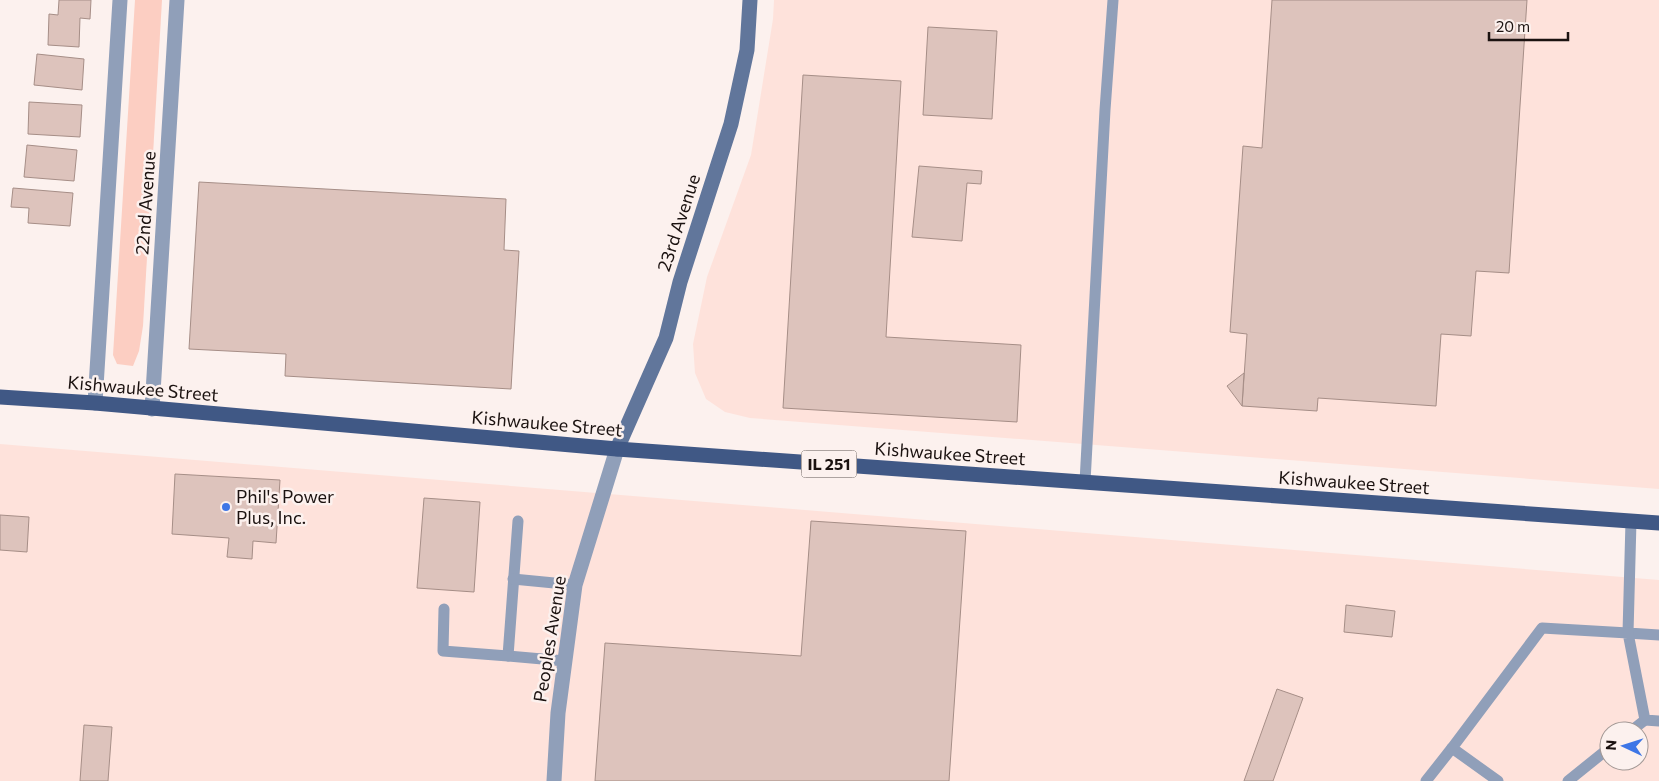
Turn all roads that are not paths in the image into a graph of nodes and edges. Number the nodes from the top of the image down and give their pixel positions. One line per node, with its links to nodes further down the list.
1 (120, 0): 6 (street)
2 (177, 0): 7 (street, 22nd Avenue)
3 (750, 0): 8 (street, 23rd Avenue)
4 (1113, 0): 9 (lane)
5 (0, 397): 6 (main road, Kishwaukee Street / IL 251)
6 (96, 403): 7 (main road, Kishwaukee Street / IL 251)
7 (152, 408): 8 (main road, Kishwaukee Street / IL 251)
8 (618, 449): 9 (main road, Kishwaukee Street / IL 251); 14 (street, Peoples Avenue)
9 (1085, 482): 11 (main road, Kishwaukee Street / IL 251)
10 (518, 521): 13 (lane)
11 (1631, 521): 12 (main road, Kishwaukee Street / IL 251); 16 (lane)
12 (1659, 523)
13 (514, 578): 14 (lane); 18 (lane)
14 (575, 584): 19 (street, Peoples Avenue)
15 (444, 609): 18 (lane)
16 (1628, 633): 17 (lane); 20 (lane); 22 (lane)
17 (1659, 635)
18 (508, 656): 19 (lane)
19 (565, 661): 24 (street, Peoples Avenue)
20 (1645, 720): 21 (lane)
21 (1659, 721)
22 (1452, 748): 25 (lane); 26 (lane)
23 (1599, 756): 27 (lane)
24 (554, 781)
25 (1426, 781)
26 (1498, 781)
27 (1568, 781)

